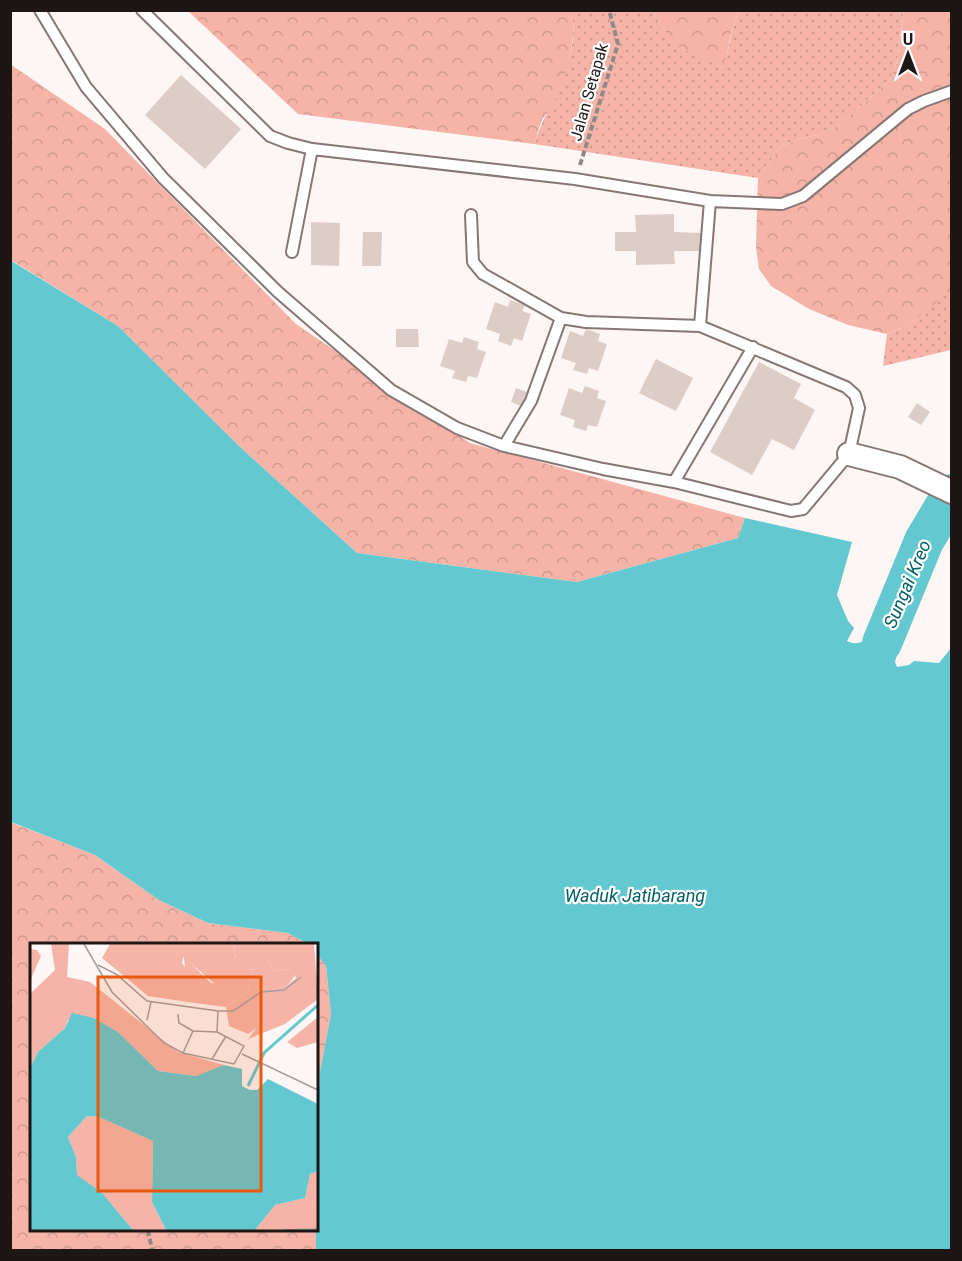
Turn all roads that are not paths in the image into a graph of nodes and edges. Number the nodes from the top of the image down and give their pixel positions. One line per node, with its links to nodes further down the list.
1 (40, 10): 11 (lane)
2 (142, 10): 4 (lane)
3 (951, 91): 5 (lane)
4 (312, 149): 5 (lane); 7 (lane)
5 (710, 201): 9 (lane)
6 (471, 215): 8 (lane)
7 (292, 252)
8 (561, 318): 9 (lane); 11 (lane)
9 (700, 326): 10 (lane)
10 (753, 347): 12 (lane); 13 (lane)
11 (504, 446): 13 (lane)
12 (849, 454): 13 (lane); 14 (street)
13 (674, 482)
14 (951, 492)

